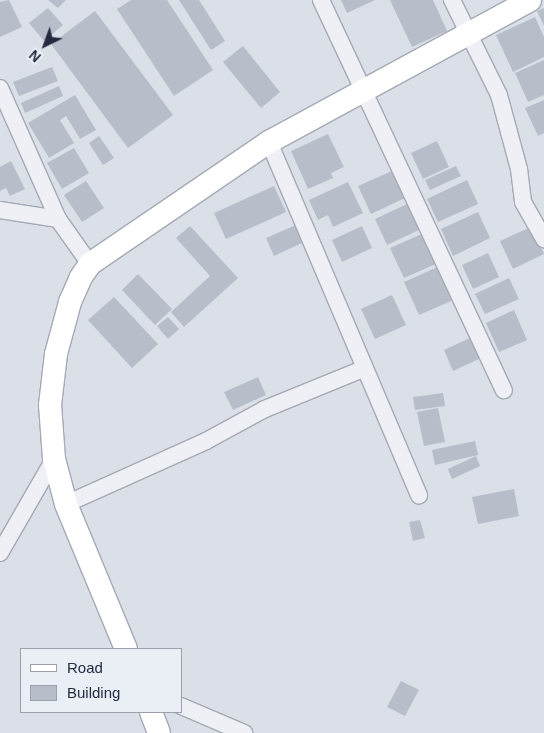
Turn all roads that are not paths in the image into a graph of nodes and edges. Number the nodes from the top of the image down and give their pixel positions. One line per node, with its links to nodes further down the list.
1 (321, 0): 6 (street)
2 (452, 0): 4 (street)
3 (530, 0): 4 (main road)
4 (467, 36): 6 (main road); 10 (street)
5 (0, 88): 9 (street)
6 (364, 90): 7 (main road); 13 (street)
7 (269, 142): 11 (main road); 12 (street)
8 (0, 210): 9 (street)
9 (58, 219): 11 (street)
10 (544, 239)
11 (90, 264): 14 (main road)
12 (363, 369): 15 (street); 16 (street)
13 (504, 390)
14 (54, 459): 16 (main road); 17 (street)
15 (419, 496)
16 (66, 504): 18 (main road)
17 (0, 553)
18 (126, 648)
19 (182, 706): 22 (street)
20 (151, 713): 21 (main road)
21 (159, 733)
22 (244, 733)

